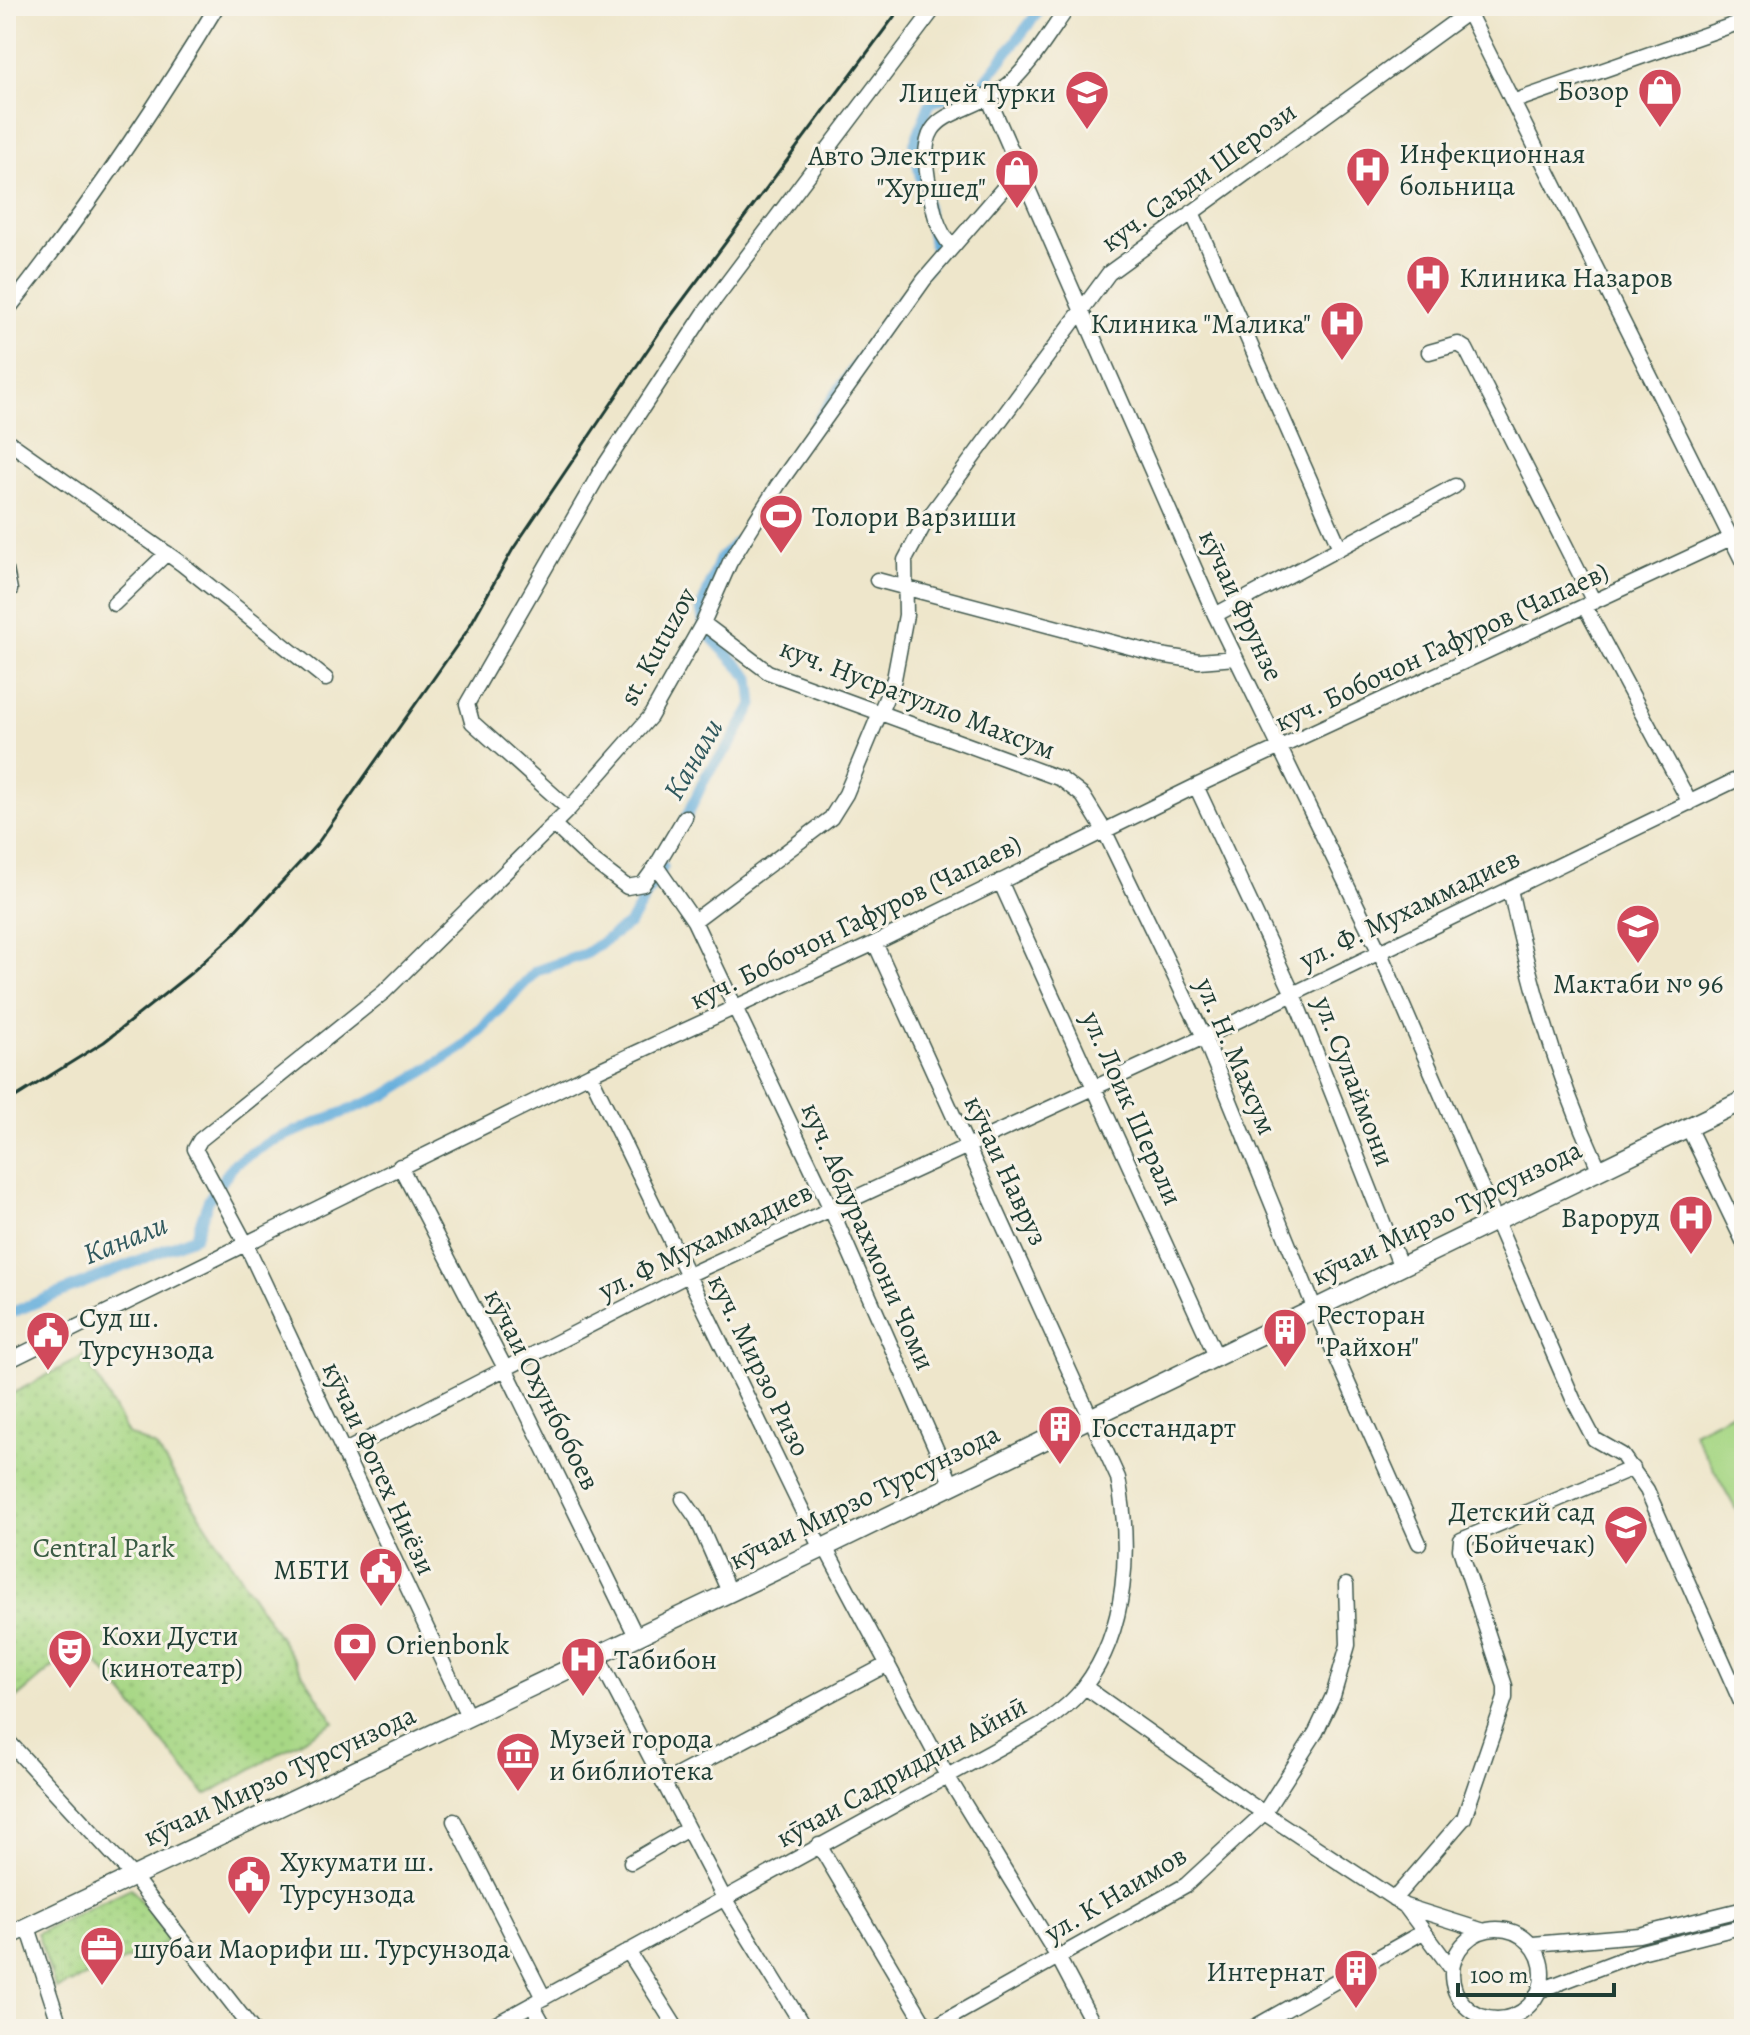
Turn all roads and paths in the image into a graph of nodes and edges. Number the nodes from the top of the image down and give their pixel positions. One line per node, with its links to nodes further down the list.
1 (217, 6): 12 (street)
2 (936, 6): 35 (street)
3 (1069, 6): 6 (street)
4 (1467, 9): 7 (street); 9 (street, куч. Саъди Шерози)
5 (1744, 21): 7 (street)
6 (987, 95): 8 (street, кӯчаи Фрунзе); 10 (street)
7 (1515, 101): 16 (street)
8 (1020, 169): 10 (street, st. Kutuzov); 11 (street, кӯчаи Фрунзе)
9 (1192, 212): 11 (street, куч. Саъди Шерози); 17 (street)
10 (952, 247): 27 (street, st. Kutuzov)
11 (1083, 306): 22 (street, куч. Саъди Шерози); 26 (street, кӯчаи Фрунзе)
12 (6, 312)
13 (1429, 352): 25 (street)
14 (6, 440): 18 (street)
15 (1455, 486): 17 (street)
16 (1731, 538): 19 (street); 25 (street, куч. Бобочон Гафуров (Чапаев))
17 (1340, 548): 26 (street)
18 (167, 553): 24 (street); 29 (street)
19 (1744, 564)
20 (6, 570): 23 (street)
21 (877, 580): 22 (street)
22 (904, 584): 28 (street); 30 (street, куч. Саъди Шерози)
23 (10, 590)
24 (114, 604)
25 (1589, 605): 31 (street, куч. Бобочон Гафуров (Чапаев)); 34 (street)
26 (1215, 615): 28 (street, кӯчаи Фрунзе)
27 (703, 623): 30 (street, куч. Нусратулло Махсум); 35 (street, st. Kutuzov)
28 (1236, 658): 31 (street, кӯчаи Фрунзе)
29 (326, 679)
30 (877, 714): 38 (street, куч. Нусратулло Махсум); 42 (street, куч. Саъди Шерози)
31 (1282, 749): 33 (street, куч. Бобочон Гафуров (Чапаев)); 44 (street, кӯчаи Фрунзе)
32 (1744, 776): 34 (street, ул. Ф. Мухаммадиев)
33 (1196, 786): 38 (street, куч. Бобочон Гафуров (Чапаев)); 45 (street, ул. Сулаймони)
34 (1690, 803): 41 (street, ул. Ф. Мухаммадиев)
35 (569, 809): 37 (street, st. Kutuzov)
36 (685, 817): 39 (street)
37 (553, 824): 39 (street); 55 (street, st. Kutuzov)
38 (1104, 830): 40 (street, куч. Бобочон Гафуров (Чапаев)); 47 (street, ул. Н. Махсум)
39 (656, 866): 42 (street, куч. Абдурахмони Чоми)
40 (1000, 881): 43 (street, куч. Бобочон Гафуров (Чапаев)); 49 (street, ул. Лоик Шерали)
41 (1510, 889): 44 (street, ул. Ф. Мухаммадиев); 54 (street)
42 (694, 921): 46 (street, куч. Абдурахмони Чоми)
43 (875, 943): 46 (street, куч. Бобочон Гафуров (Чапаев)); 52 (street, кӯчаи Навруз)
44 (1380, 953): 45 (street, ул. Ф. Мухаммадиев); 57 (street, кӯчаи Фрунзе)
45 (1293, 994): 47 (street, ул. Ф. Мухаммадиев); 60 (street, ул. Сулаймони)
46 (735, 1009): 48 (street, куч. Бобочон Гафуров (Чапаев)); 56 (street, куч. Абдурахмони Чоми)
47 (1204, 1037): 49 (street, ул. Ф. Мухаммадиев); 62 (street, ул. Н. Махсум)
48 (590, 1074): 53 (street, куч. Бобочон Гафуров (Чапаев)); 61 (street, куч. Мирзо Ризо)
49 (1096, 1088): 52 (street, ул. Ф Мухаммадиев); 63 (street, ул. Лоик Шерали)
50 (1744, 1100): 51 (main road, кӯчаи Мирзо Турсунзода)
51 (1688, 1127): 54 (main road, кӯчаи Мирзо Турсунзода); 59 (street)
52 (966, 1144): 56 (street, ул. Ф Мухаммадиев); 66 (street, кӯчаи Навруз)
53 (400, 1166): 58 (street, куч. Бобочон Гафуров (Чапаев)); 65 (street, кӯчаи Охунбобоев)
54 (1599, 1169): 57 (main road, кӯчаи Мирзо Турсунзода)
55 (210, 1181): 58 (street, кӯчаи Фотех Ниёзи)
56 (830, 1207): 61 (street, ул. Ф Мухаммадиев); 69 (street, куч. Абдурахмони Чоми)
57 (1494, 1222): 60 (main road, кӯчаи Мирзо Турсунзода); 68 (street, кӯчаи Фрунзе)
58 (245, 1242): 64 (street, куч. Бобочон Гафуров (Чапаев)); 67 (street, кӯчаи Фотех Ниёзи)
59 (1744, 1243)
60 (1400, 1265): 62 (main road, кӯчаи Мирзо Турсунзода)
61 (688, 1275): 65 (street, ул. Ф Мухаммадиев); 72 (street, куч. Мирзо Ризо)
62 (1314, 1307): 63 (main road, кӯчаи Мирзо Турсунзода); 71 (street, ул. Н. Махсум)
63 (1216, 1356): 66 (main road, кӯчаи Мирзо Турсунзода)
64 (6, 1362)
65 (505, 1368): 67 (street, ул. Ф Мухаммадиев); 75 (street, кӯчаи Охунбобоев)
66 (1091, 1417): 69 (main road, кӯчаи Мирзо Турсунзода); 78 (street, кӯчаи Садриддин Айнӣ)
67 (343, 1452): 80 (street, кӯчаи Фотех Ниёзи)
68 (1633, 1468): 79 (street); 91 (street)
69 (952, 1485): 72 (main road, кӯчаи Мирзо Турсунзода)
70 (683, 1499): 74 (street)
71 (1419, 1543)
72 (823, 1548): 74 (main road, кӯчаи Мирзо Турсунзода); 77 (street, куч. Мирзо Ризо)
73 (1346, 1585): 84 (street, ул. К Наимов)
74 (729, 1592): 75 (main road, кӯчаи Мирзо Турсунзода)
75 (636, 1636): 76 (main road, кӯчаи Мирзо Турсунзода)
76 (597, 1655): 80 (main road, кӯчаи Мирзо Турсунзода); 83 (street)
77 (888, 1664): 82 (street, куч. Мирзо Ризо); 83 (street)
78 (1085, 1687): 82 (street, кӯчаи Садриддин Айнӣ); 84 (street)
79 (1744, 1709)
80 (468, 1716): 89 (main road, кӯчаи Мирзо Турсунзода)
81 (6, 1739): 89 (street)
82 (946, 1774): 87 (street, кӯчаи Садриддин Айнӣ); 100 (street, куч. Мирзо Ризо)
83 (663, 1783): 86 (street)
84 (1264, 1813): 91 (street); 100 (street, ул. К Наимов)
85 (454, 1821): 103 (street)
86 (686, 1830): 88 (street); 90 (street)
87 (819, 1845): 90 (street, кӯчаи Садриддин Айнӣ); 112 (street)
88 (631, 1862)
89 (132, 1875): 94 (main road, кӯчаи Мирзо Турсунзода); 107 (street)
90 (724, 1898): 99 (street, кӯчаи Садриддин Айнӣ); 111 (street)
91 (1399, 1902): 95 (street); 96 (street)
92 (1744, 1909): 98 (street)
93 (1744, 1926): 102 (street)
94 (28, 1927): 97 (main road, кӯчаи Мирзо Турсунзода); 106 (street)
95 (1481, 1930): 98 (street); 101 (street)
96 (1423, 1932): 101 (street); 114 (street)
97 (6, 1937)
98 (1533, 1944): 102 (street)
99 (628, 1951): 103 (street, кӯчаи Садриддин Айнӣ); 110 (street)
100 (1059, 1959): 112 (street, ул. К Наимов); 113 (street, куч. Мирзо Ризо)
101 (1451, 1968): 105 (street)
102 (1541, 1990): 104 (street)
103 (538, 2001): 108 (street, кӯчаи Садриддин Айнӣ); 109 (street)
104 (1524, 2012): 105 (street); 115 (street)
105 (1482, 2023)
106 (61, 2029)
107 (252, 2029)
108 (487, 2029)
109 (546, 2029)
110 (677, 2029)
111 (805, 2029)
112 (929, 2029)
113 (1096, 2029)
114 (1251, 2029)
115 (1520, 2029)

